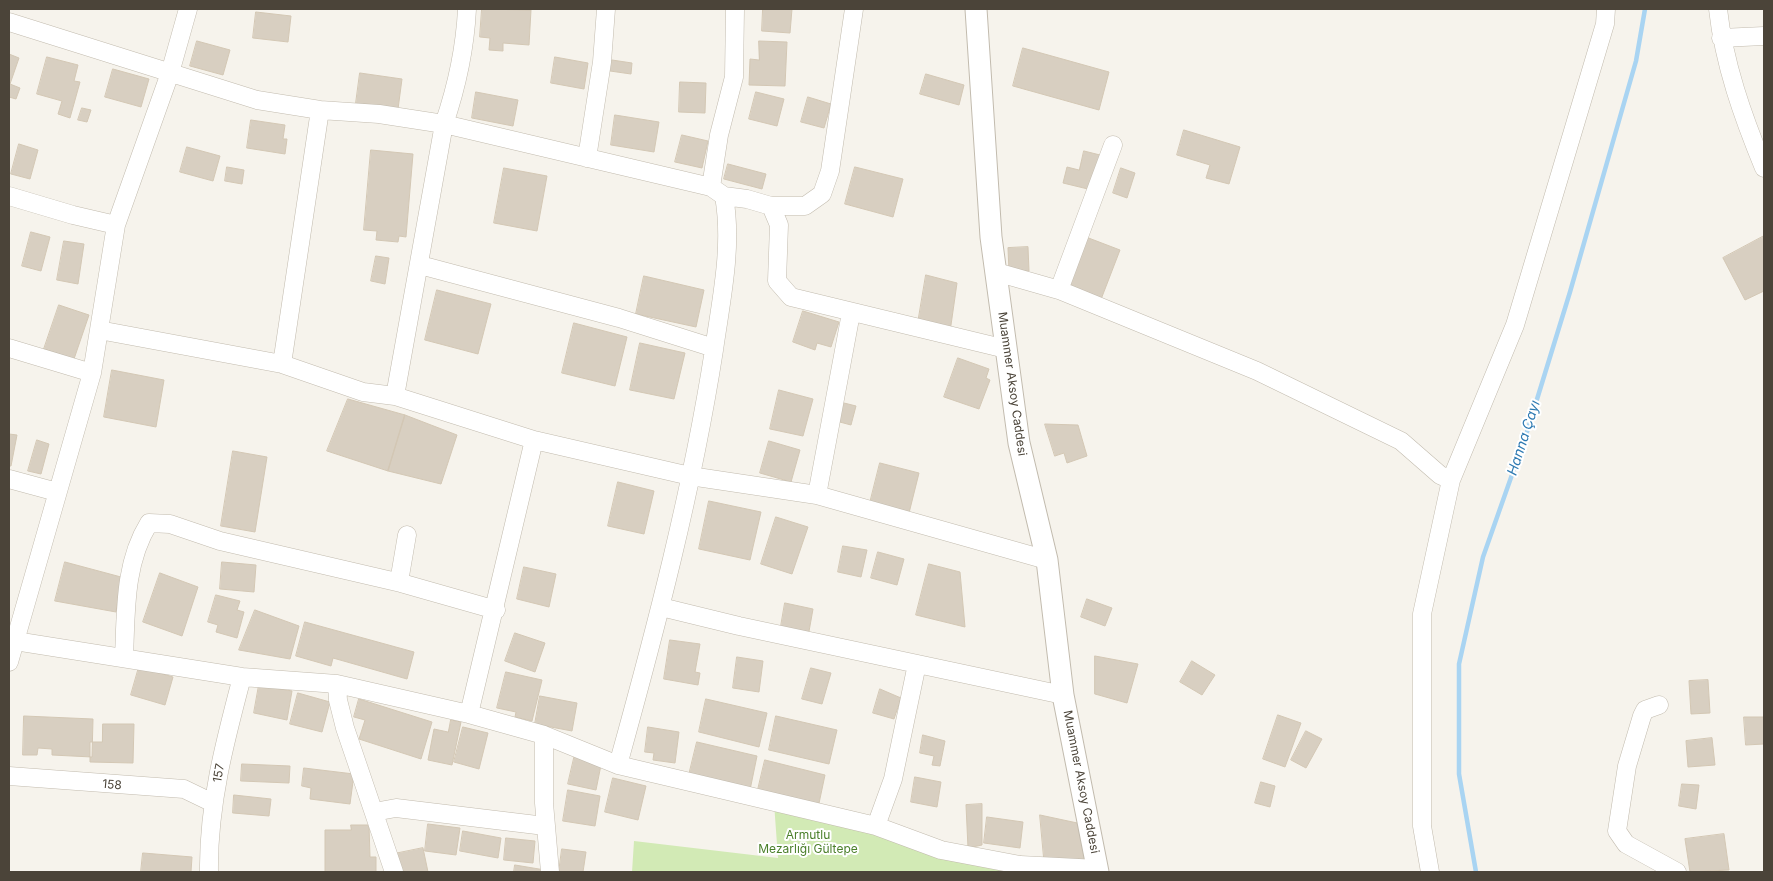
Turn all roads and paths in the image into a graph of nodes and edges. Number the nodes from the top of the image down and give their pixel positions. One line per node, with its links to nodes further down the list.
1 (188, 9): 12 (street)
2 (467, 9): 14 (street)
3 (606, 9): 16 (street)
4 (735, 9): 18 (street)
5 (854, 9): 20 (street)
6 (976, 9): 23 (street, Muammer Aksoy Caddesi)
7 (1606, 9): 36 (street)
8 (1718, 9): 11 (street)
9 (9, 22): 12 (street)
10 (1764, 36): 11 (street)
11 (1721, 38): 17 (street)
12 (170, 73): 13 (street); 21 (street)
13 (320, 110): 14 (street); 30 (street)
14 (444, 124): 16 (street); 22 (street)
15 (1113, 145): 24 (street)
16 (587, 158): 18 (street)
17 (1764, 168)
18 (718, 191): 20 (street); 28 (street)
19 (9, 196): 21 (street)
20 (771, 206): 25 (street)
21 (116, 225): 26 (street)
22 (420, 265): 28 (street); 32 (street)
23 (996, 272): 24 (street); 29 (street, Muammer Aksoy Caddesi)
24 (1059, 290): 36 (street)
25 (851, 313): 29 (street); 38 (street)
26 (99, 330): 30 (street); 31 (street)
27 (9, 348): 31 (street)
28 (714, 348): 34 (street)
29 (1006, 349): 40 (street, Muammer Aksoy Caddesi)
30 (282, 364): 32 (street)
31 (92, 373): 37 (street)
32 (395, 396): 33 (street)
33 (534, 440): 34 (street); 43 (street)
34 (690, 476): 38 (street); 42 (street)
35 (9, 479): 37 (street)
36 (1451, 480): 64 (street)
37 (57, 492): 44 (street)
38 (816, 495): 40 (street)
39 (407, 535): 41 (street)
40 (1047, 560): 50 (street, Muammer Aksoy Caddesi)
41 (401, 583): 43 (street); 45 (street)
42 (661, 607): 47 (street); 54 (street)
43 (496, 610): 52 (street)
44 (15, 640): 45 (street); 46 (street)
45 (124, 658): 48 (street)
46 (9, 662)
47 (917, 664): 50 (street); 59 (street)
48 (242, 677): 49 (street); 56 (street, 157)
49 (337, 684): 52 (street); 57 (street)
50 (1064, 695): 60 (street, Muammer Aksoy Caddesi)
51 (1659, 705): 65 (street)
52 (469, 714): 53 (street)
53 (544, 735): 54 (street); 58 (street)
54 (618, 765): 59 (street)
55 (9, 776): 56 (street, 158)
56 (213, 803): 61 (street, 157)
57 (374, 812): 58 (street); 62 (street)
58 (545, 826): 63 (street)
59 (876, 826): 60 (street)
60 (1098, 870)
61 (208, 872)
62 (394, 872)
63 (550, 872)
64 (1430, 872)
65 (1677, 872)

